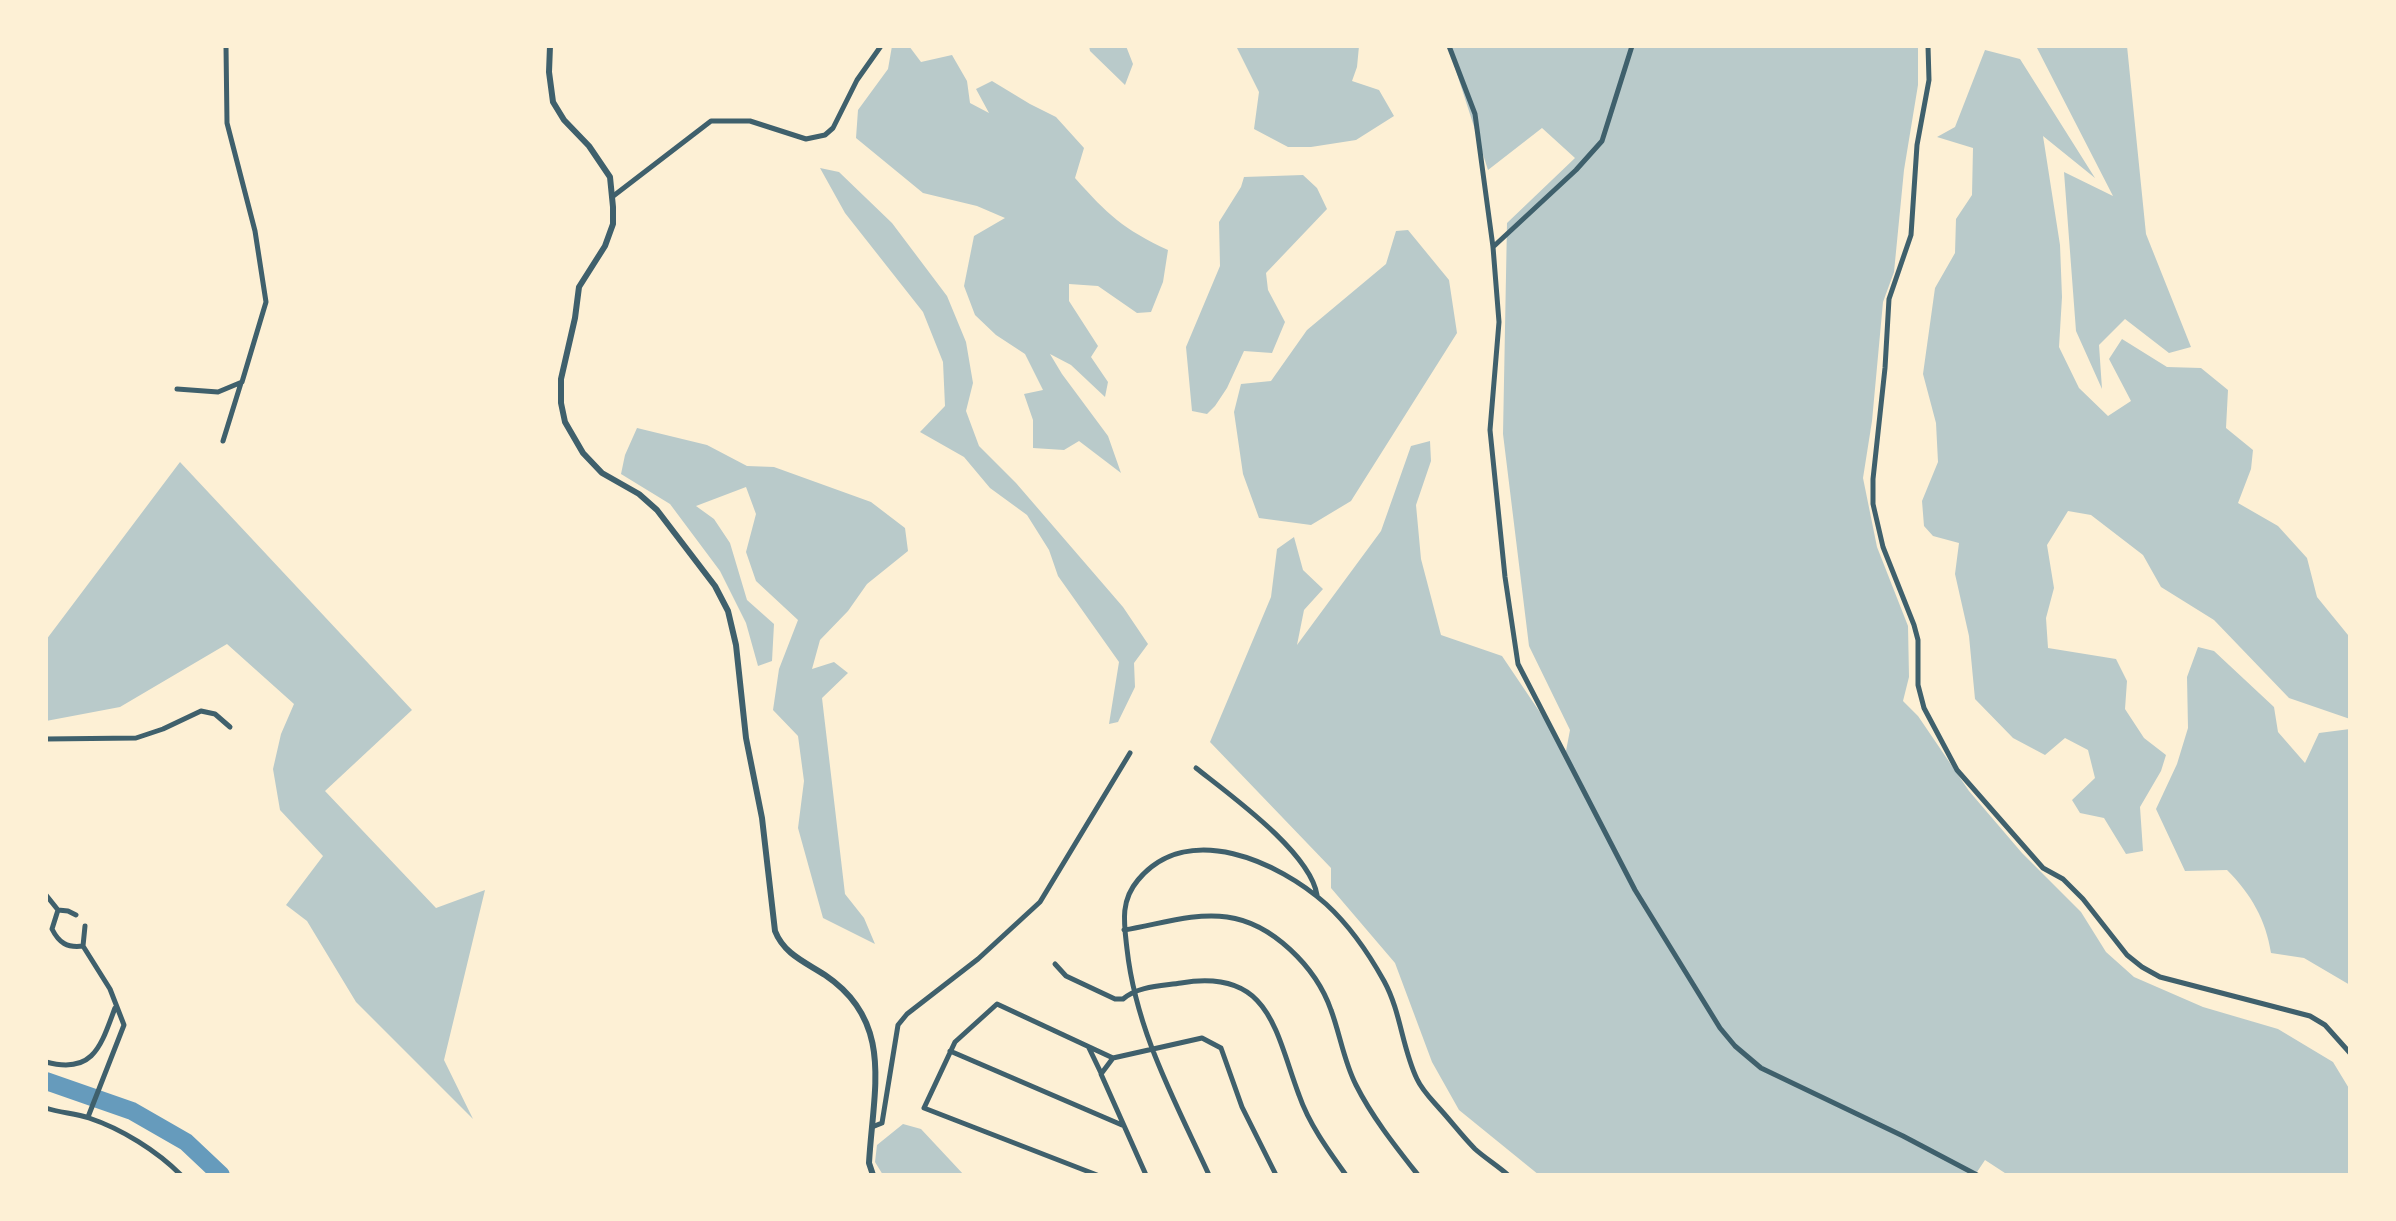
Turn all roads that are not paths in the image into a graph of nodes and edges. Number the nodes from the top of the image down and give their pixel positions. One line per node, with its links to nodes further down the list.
1 (226, 46): 9 (street)
2 (550, 46): 7 (street)
3 (881, 46): 7 (street)
4 (1449, 46): 8 (street)
5 (1632, 46): 8 (street)
6 (1928, 46): 29 (street)
7 (612, 197): 36 (street)
8 (1493, 247): 46 (street)
9 (242, 382): 10 (street); 11 (street)
10 (177, 389)
11 (223, 441)
12 (230, 727): 13 (street)
13 (46, 739)
14 (1130, 753): 36 (street)
15 (1196, 768): 17 (street)
16 (46, 895): 18 (street)
17 (1317, 896): 21 (street); 45 (street)
18 (58, 910): 19 (street); 22 (street)
19 (76, 915)
20 (85, 926): 22 (street)
21 (1124, 930): 24 (street); 44 (street)
22 (83, 946): 25 (street)
23 (1055, 964): 24 (street)
24 (1133, 990): 27 (street); 43 (street)
25 (115, 1008): 31 (street); 34 (street)
26 (1089, 1048): 28 (street); 30 (street); 32 (street)
27 (1151, 1049): 30 (street); 41 (street); 42 (street)
28 (950, 1051): 35 (street); 39 (street)
29 (2350, 1053)
30 (1113, 1058): 32 (street)
31 (46, 1062)
32 (1101, 1074): 35 (street)
33 (46, 1108): 34 (street)
34 (88, 1117): 37 (street)
35 (1123, 1125): 40 (street)
36 (871, 1127): 38 (street)
37 (181, 1175)
38 (873, 1175)
39 (1097, 1175)
40 (1146, 1175)
41 (1209, 1175)
42 (1276, 1175)
43 (1346, 1175)
44 (1418, 1175)
45 (1508, 1175)
46 (1977, 1175)

